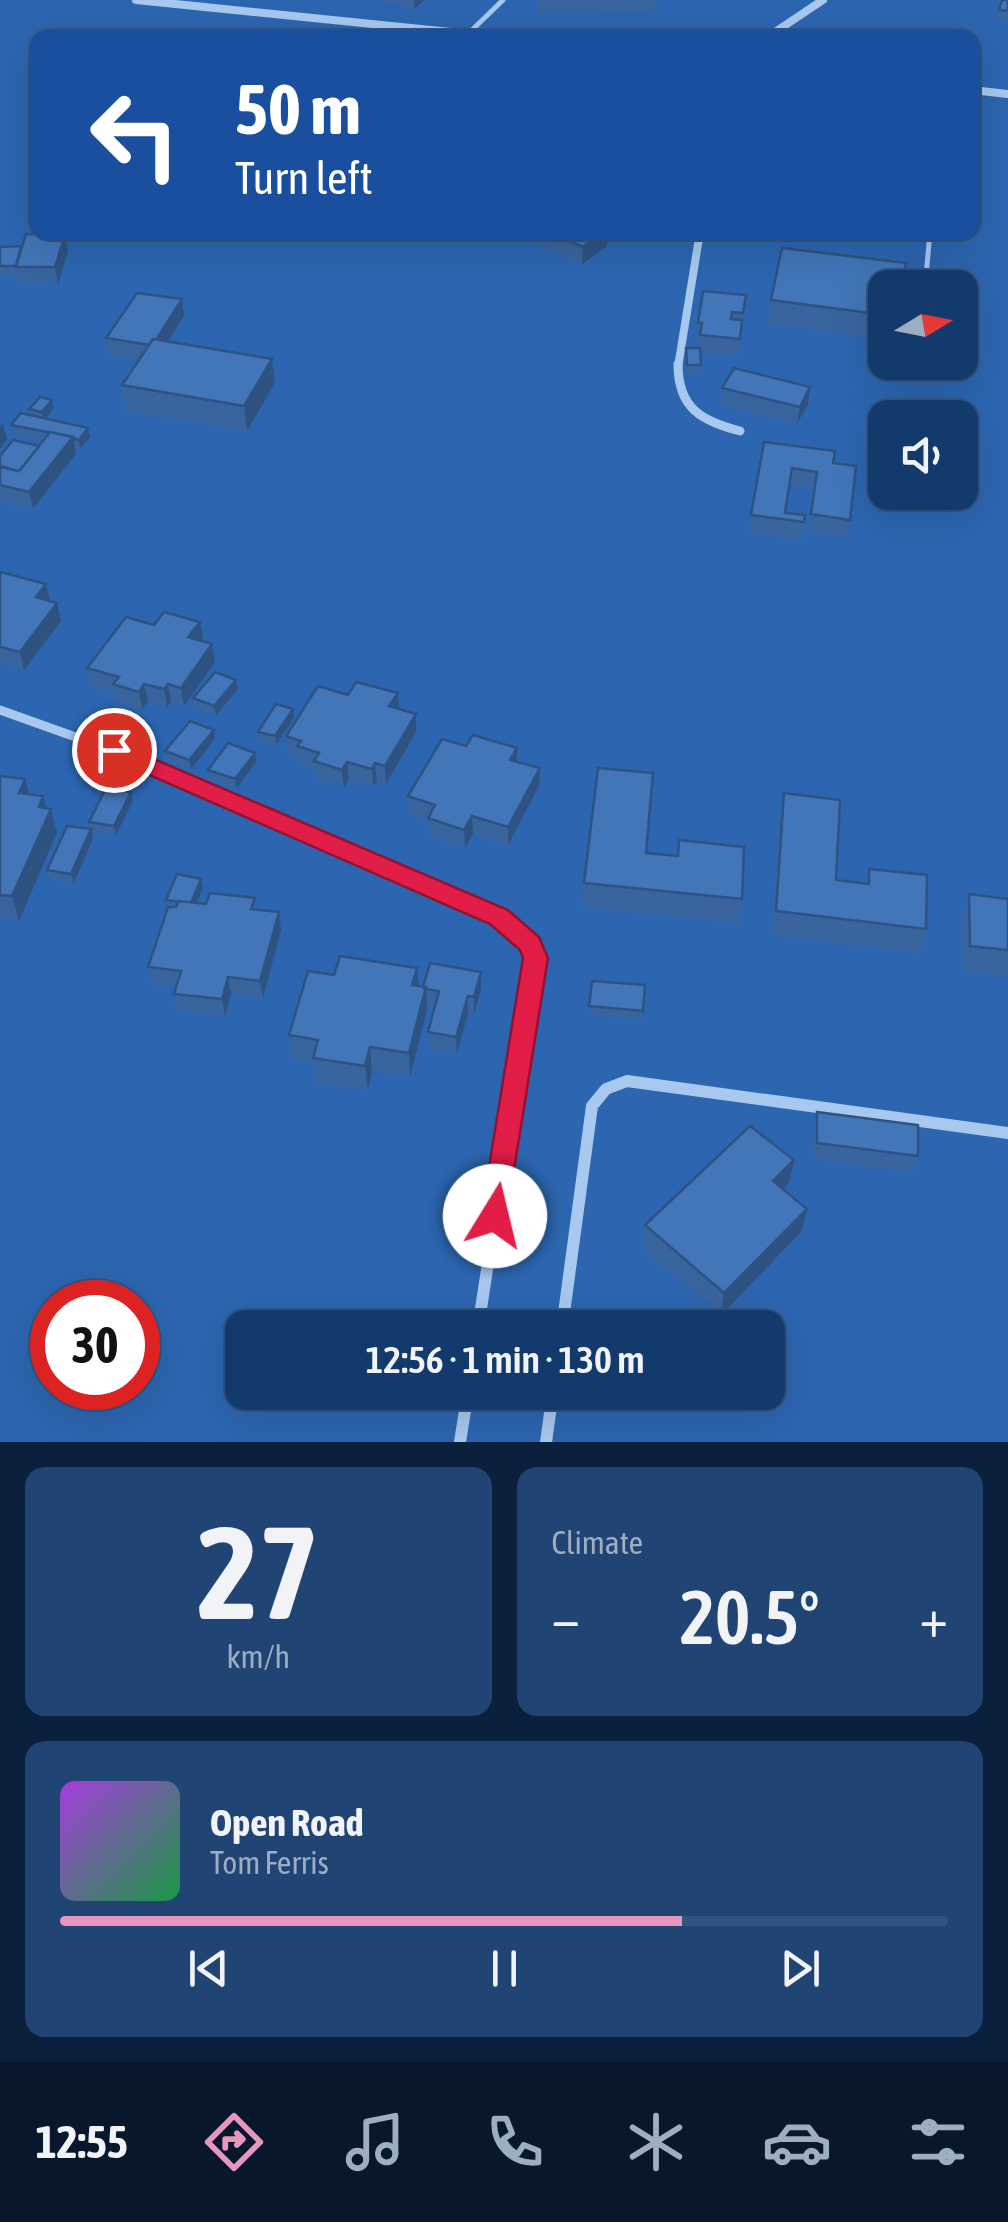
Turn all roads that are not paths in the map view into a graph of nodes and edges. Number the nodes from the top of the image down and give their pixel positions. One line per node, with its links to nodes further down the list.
1 (136, 0): 4 (street)
2 (504, 0): 5 (lane)
3 (823, 0): 6 (street)
4 (439, 30)
5 (472, 30)
6 (778, 30)
7 (980, 91): 8 (street)
8 (1008, 94)
9 (699, 240): 12 (street)
10 (929, 240): 11 (lane)
11 (927, 270)
12 (740, 431)
13 (0, 710): 15 (street)
14 (1008, 1133): 16 (street)
15 (481, 1310)
16 (564, 1310)
17 (465, 1410): 19 (street)
18 (550, 1410): 20 (street)
19 (460, 1442)
20 (546, 1442)

